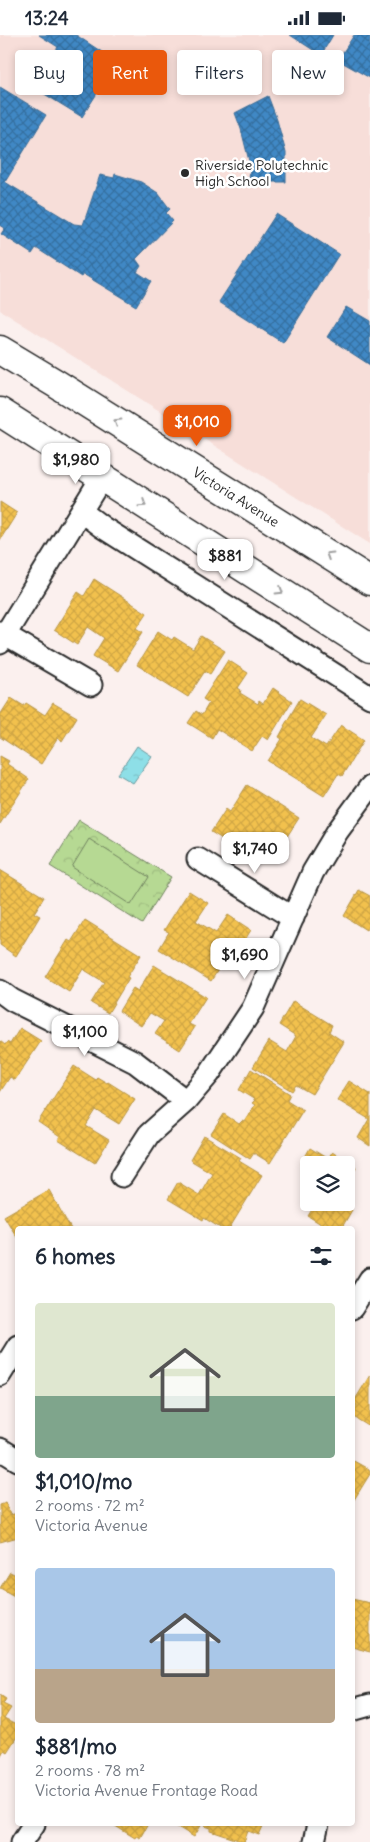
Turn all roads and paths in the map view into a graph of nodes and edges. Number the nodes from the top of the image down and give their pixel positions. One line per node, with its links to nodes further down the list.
1 (0, 350): 5 (main road, Victoria Avenue, one-way to 1)
2 (0, 412): 3 (main road)
3 (102, 477): 4 (street); 7 (main road, one-way to 7)
4 (82, 512): 6 (street); 9 (street)
5 (370, 581)
6 (2, 637): 8 (street)
7 (370, 648)
8 (91, 685)
9 (370, 697)
10 (370, 787): 12 (street)
11 (198, 859): 12 (street)
12 (293, 919): 14 (street)
13 (0, 991): 14 (street)
14 (186, 1101): 15 (street)
15 (122, 1176)
16 (370, 1279): 17 (street)
17 (355, 1303)
18 (15, 1351): 19 (street)
19 (0, 1375)
20 (0, 1449): 21 (street)
21 (15, 1458)
22 (370, 1705): 23 (street)
23 (355, 1709)
24 (33, 1826): 26 (street)
25 (318, 1826): 27 (street)
26 (22, 1842)
27 (314, 1842)

